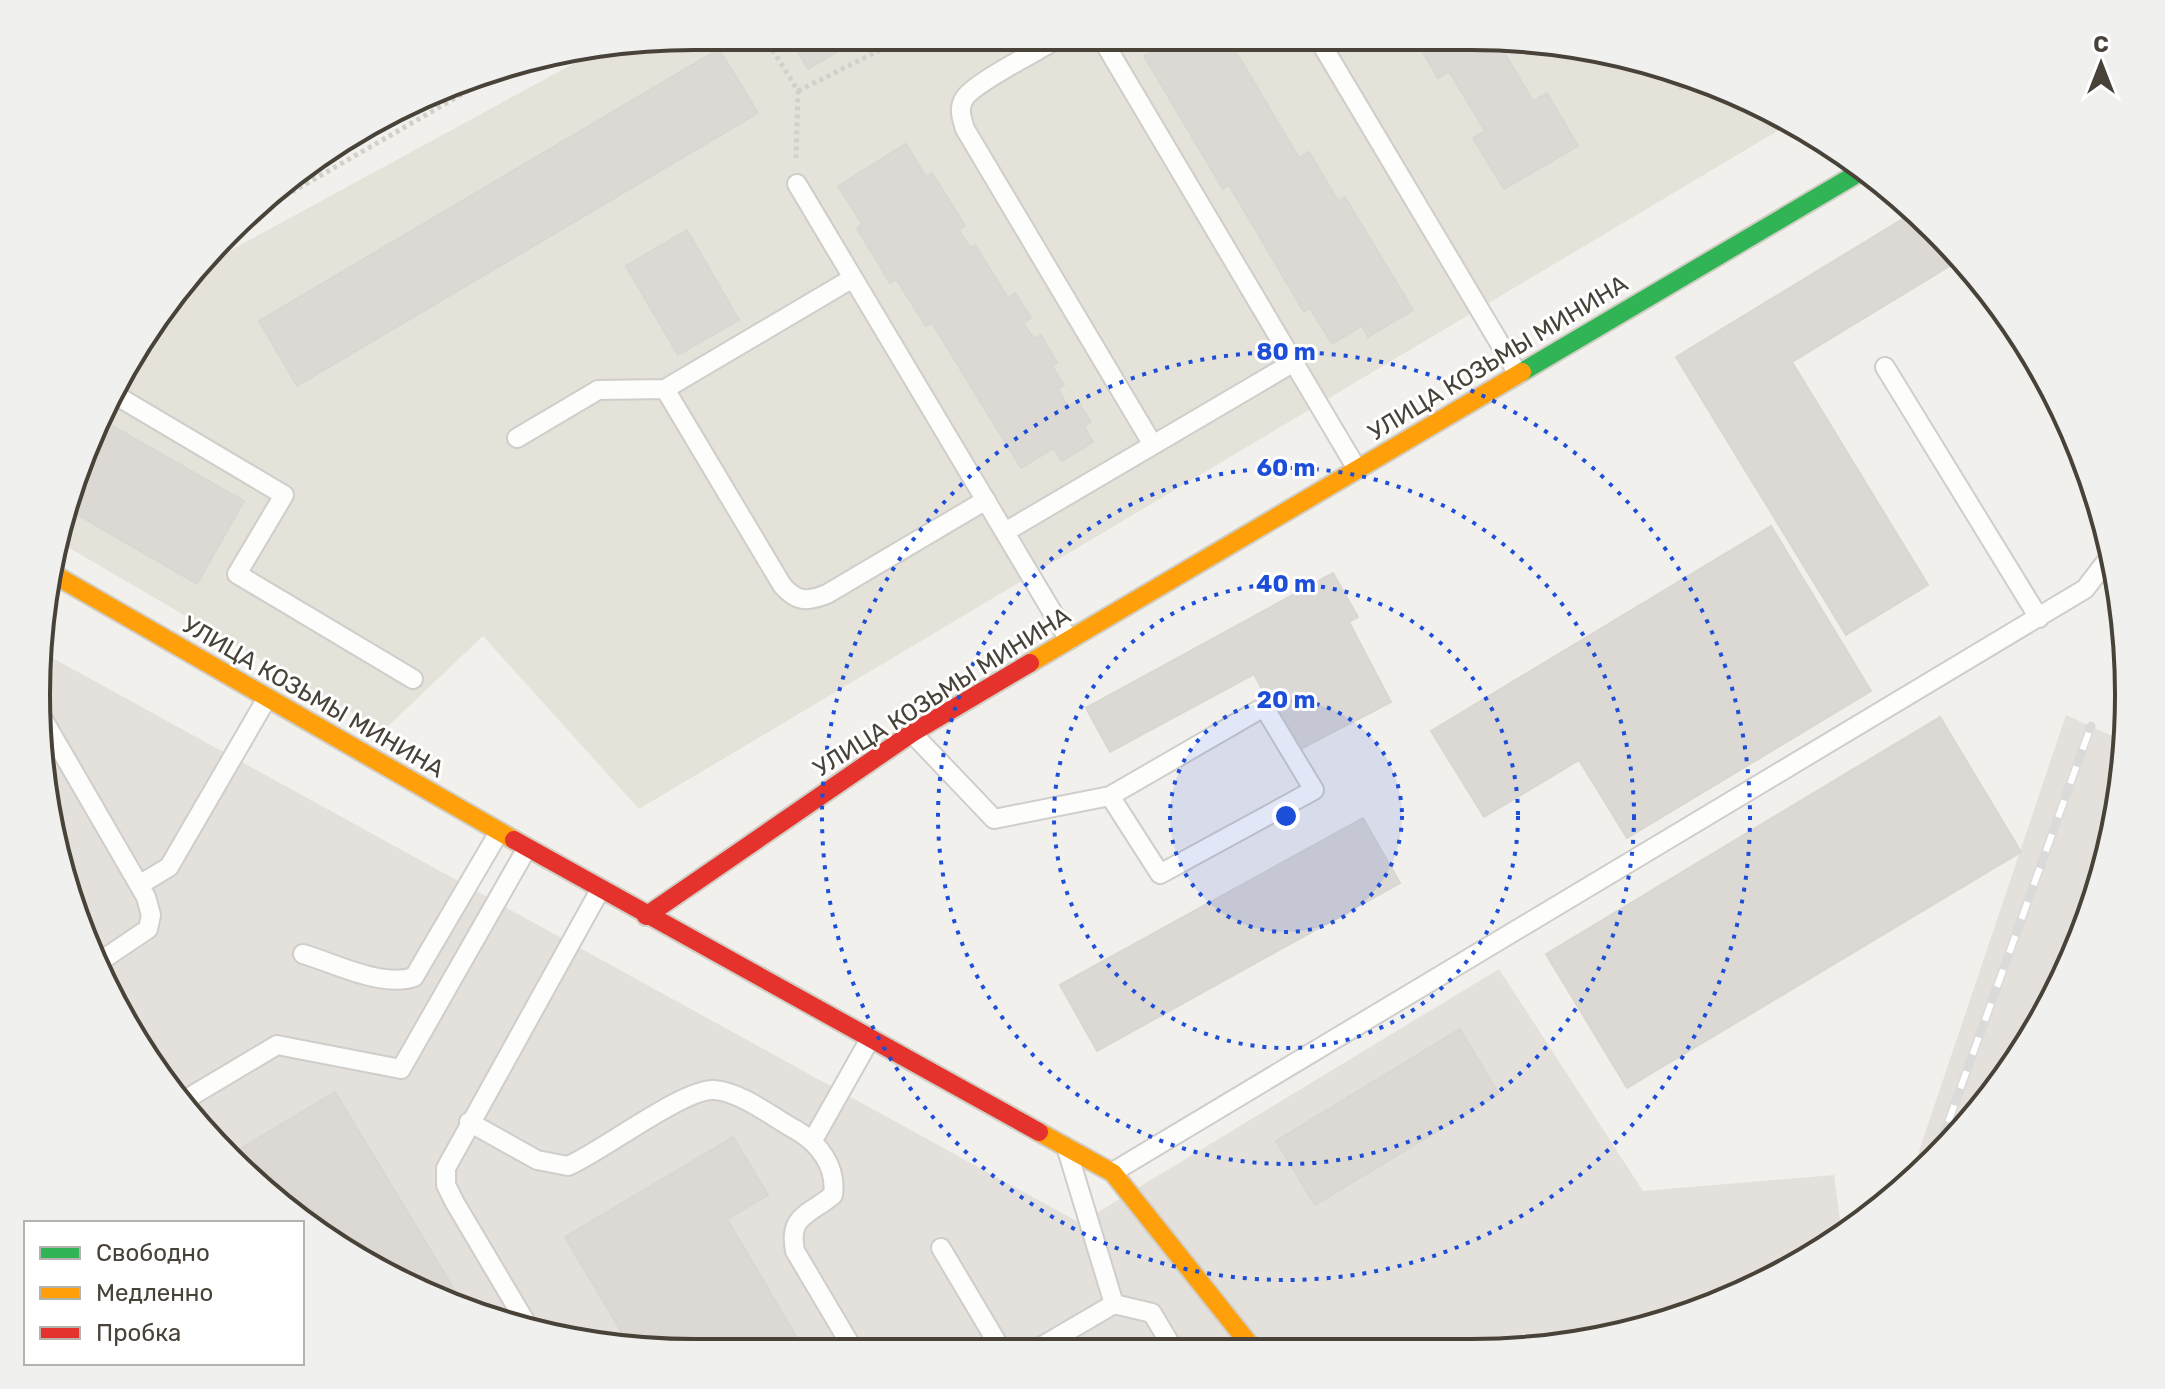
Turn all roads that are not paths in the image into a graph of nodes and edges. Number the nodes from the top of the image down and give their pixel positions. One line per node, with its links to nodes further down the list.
1 (1039, 50): 13 (lane)
2 (1109, 50): 7 (lane)
3 (1325, 50): 9 (lane)
4 (1853, 176): 9 (street, УЛИЦА КОЗЬМЫ МИНИНА)
5 (797, 184): 6 (lane)
6 (853, 278): 10 (lane); 15 (lane)
7 (1294, 362): 13 (lane); 14 (lane)
8 (1885, 367): 19 (lane)
9 (1518, 374): 14 (street, УЛИЦА КОЗЬМЫ МИНИНА)
10 (665, 389): 12 (lane); 15 (lane)
11 (122, 399): 21 (lane)
12 (517, 438)
13 (1153, 445): 16 (lane)
14 (1357, 469): 20 (street, УЛИЦА КОЗЬМЫ МИНИНА)
15 (986, 500): 16 (lane)
16 (1005, 532): 20 (lane)
17 (2102, 566): 19 (lane)
18 (61, 578): 22 (street, УЛИЦА КОЗЬМЫ МИНИНА)
19 (2039, 618): 38 (lane)
20 (1069, 640): 24 (street, УЛИЦА КОЗЬМЫ МИНИНА)
21 (413, 679)
22 (267, 698): 26 (street, УЛИЦА КОЗЬМЫ МИНИНА); 28 (lane)
23 (51, 733): 28 (lane)
24 (912, 733): 25 (lane); 30 (street, УЛИЦА КОЗЬМЫ МИНИНА)
25 (1110, 796): 25 (lane)
26 (499, 832): 27 (street, УЛИЦА КОЗЬМЫ МИНИНА); 31 (lane)
27 (527, 848): 29 (street, УЛИЦА КОЗЬМЫ МИНИНА); 34 (lane)
28 (139, 885): 32 (lane)
29 (600, 890): 30 (street, УЛИЦА КОЗЬМЫ МИНИНА); 35 (lane)
30 (646, 916): 33 (street)
31 (303, 954)
32 (106, 957)
33 (870, 1039): 36 (lane); 37 (street)
34 (191, 1096)
35 (469, 1122): 36 (lane); 41 (lane)
36 (813, 1140): 42 (lane)
37 (1066, 1147): 38 (street); 40 (lane)
38 (1113, 1173): 46 (street)
39 (941, 1248): 43 (lane)
40 (1114, 1304): 44 (lane); 45 (lane)
41 (522, 1315)
42 (847, 1339)
43 (995, 1339)
44 (1054, 1339)
45 (1167, 1339)
46 (1245, 1339)

